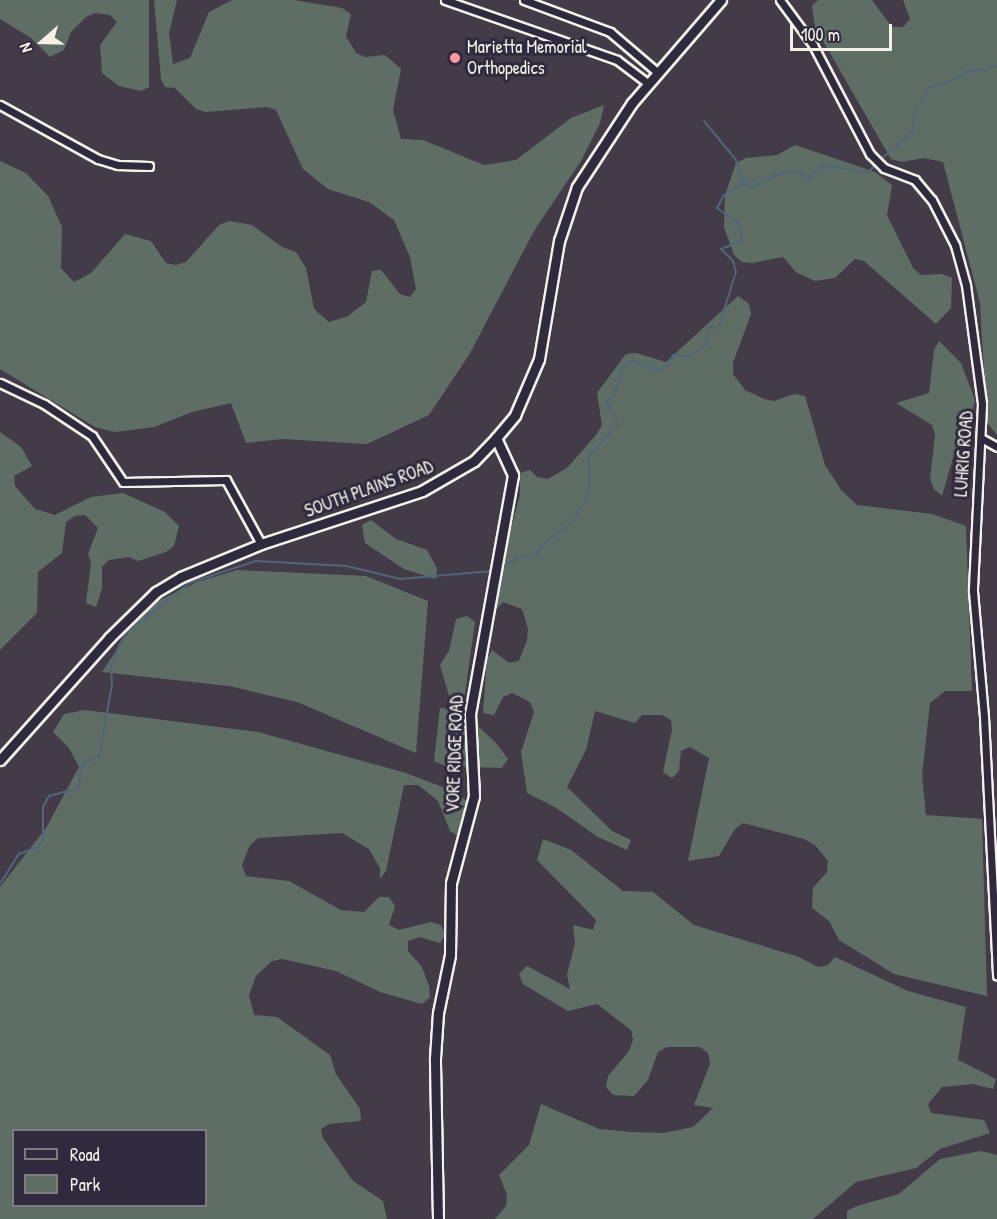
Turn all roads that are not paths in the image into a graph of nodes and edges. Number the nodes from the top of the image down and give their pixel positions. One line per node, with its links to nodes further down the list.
1 (445, 0): 6 (street)
2 (524, 0): 5 (street)
3 (721, 0): 5 (main road, SOUTH PLAINS ROAD)
4 (780, 0): 11 (street, LUHRIG ROAD)
5 (657, 72): 6 (main road, SOUTH PLAINS ROAD)
6 (648, 83): 10 (main road, SOUTH PLAINS ROAD)
7 (0, 105): 8 (street)
8 (149, 166)
9 (0, 383): 13 (street)
10 (496, 438): 13 (main road, SOUTH PLAINS ROAD); 16 (main road, VORE RIDGE ROAD)
11 (981, 438): 12 (street); 15 (street, LUHRIG ROAD)
12 (997, 447)
13 (261, 544): 14 (main road, SOUTH PLAINS ROAD)
14 (0, 760)
15 (997, 976)
16 (438, 1219)

